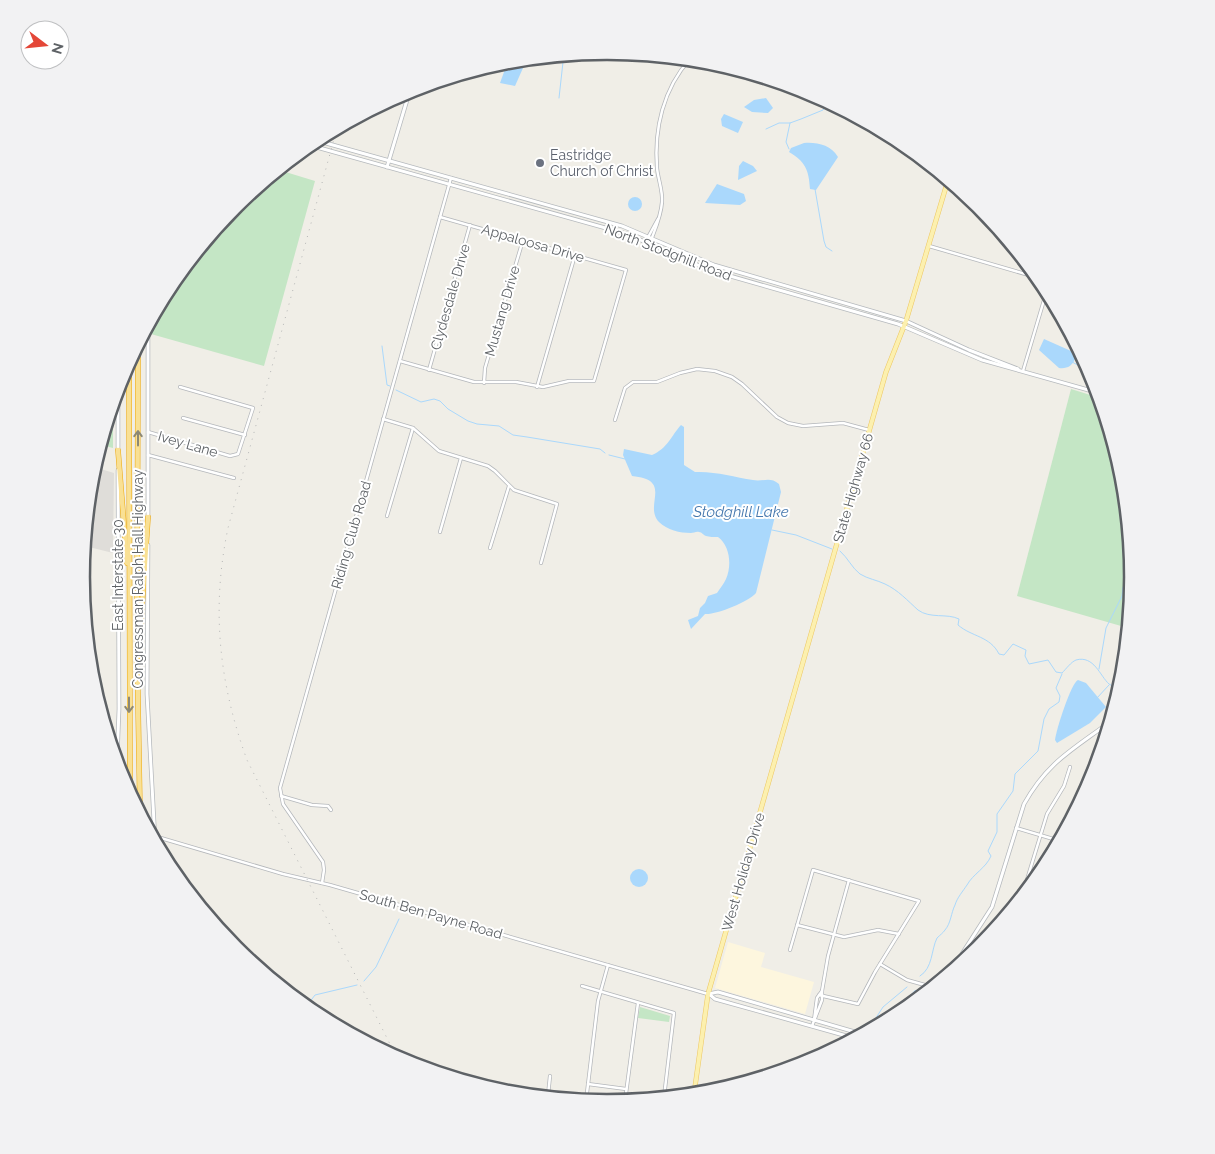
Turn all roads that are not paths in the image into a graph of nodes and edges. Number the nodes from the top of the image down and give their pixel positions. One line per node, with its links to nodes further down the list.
1 (685, 66): 12 (street)
2 (407, 100): 5 (main road)
3 (326, 143): 5 (main road, North Stodghill Road)
4 (319, 148): 6 (main road, North Stodghill Road)
5 (389, 161): 6 (main road); 7 (main road, North Stodghill Road)
6 (387, 167): 8 (main road, North Stodghill Road)
7 (451, 178): 8 (street, Riding Club Road); 12 (main road, North Stodghill Road)
8 (449, 184): 10 (street, Riding Club Road); 14 (main road, North Stodghill Road)
9 (946, 186): 15 (main road, State Highway 66)
10 (440, 217): 11 (street, Appaloosa Drive); 22 (street, Riding Club Road)
11 (470, 225): 13 (street, Appaloosa Drive); 23 (street, Clydesdale Drive)
12 (650, 237): 14 (street); 19 (main road, North Stodghill Road)
13 (522, 240): 16 (street, Appaloosa Drive); 26 (street, Mustang Drive)
14 (648, 242): 19 (main road, North Stodghill Road)
15 (929, 246): 17 (street); 19 (main road, State Highway 66)
16 (575, 255): 28 (street); 28 (street, Appaloosa Drive)
17 (1026, 274)
18 (1044, 301): 24 (street)
19 (905, 323): 24 (main road, North Stodghill Road); 35 (main road, State Highway 66)
20 (148, 340): 36 (main road)
21 (138, 361): 49 (highway, Congressman Ralph Hall Highway, one-way to 21)
22 (400, 361): 23 (street); 32 (street, Riding Club Road)
23 (429, 370): 26 (street)
24 (1023, 371): 29 (main road, North Stodghill Road)
25 (129, 381): 48 (highway, Congressman Ralph Hall Highway)
26 (484, 382): 28 (street)
27 (180, 387): 37 (street, Ivey Lane)
28 (537, 387)
29 (1089, 390)
30 (118, 411): 38 (main road, East Interstate 30)
31 (183, 418): 37 (street)
32 (383, 419): 34 (street); 55 (street, Riding Club Road)
33 (615, 420): 35 (street)
34 (414, 428): 40 (street); 43 (street)
35 (869, 430): 50 (main road, State Highway 66)
36 (148, 432): 37 (street, Ivey Lane); 39 (main road)
37 (245, 435)
38 (118, 450): 48 (highway); 52 (main road, East Interstate 30)
39 (148, 455): 41 (street); 44 (main road)
40 (461, 458): 42 (street); 45 (street)
41 (234, 478)
42 (509, 486): 46 (street); 47 (street)
43 (387, 516)
44 (148, 517): 49 (highway); 58 (main road)
45 (440, 532)
46 (490, 548)
47 (541, 563)
48 (130, 604): 54 (highway, Congressman Ralph Hall Highway, one-way to 54)
49 (138, 644): 56 (highway, Congressman Ralph Hall Highway)
50 (806, 653): 76 (main road, West Holiday Drive)
51 (1102, 727): 59 (main road)
52 (118, 742)
53 (1070, 767): 60 (street)
54 (130, 775)
55 (280, 796): 57 (street); 65 (street)
56 (140, 797)
57 (331, 810)
58 (153, 823)
59 (1016, 828): 60 (street); 70 (main road)
60 (1040, 835): 61 (street); 63 (street)
61 (1053, 839)
62 (164, 841): 65 (street, South Ben Payne Road)
63 (1027, 878)
64 (849, 880): 66 (street); 67 (street); 68 (street)
65 (322, 883): 72 (street, South Ben Payne Road)
66 (797, 925): 68 (street); 69 (street)
67 (899, 934): 68 (street); 71 (street)
68 (834, 935): 77 (street)
69 (790, 950)
70 (961, 954)
71 (880, 964): 73 (street); 77 (street)
72 (608, 965): 75 (street); 76 (street, South Ben Payne Road)
73 (925, 985)
74 (582, 986): 75 (street)
75 (600, 992): 79 (street); 86 (street)
76 (708, 994): 78 (main road); 80 (main road); 87 (main road, West Holiday Drive)
77 (821, 995): 81 (street)
78 (748, 1001): 80 (main road); 81 (main road)
79 (638, 1003): 88 (street); 90 (street)
80 (746, 1008): 82 (main road)
81 (814, 1020): 82 (street); 83 (main road)
82 (812, 1026): 84 (main road)
83 (852, 1032)
84 (846, 1036)
85 (550, 1076): 89 (street)
86 (588, 1084): 88 (street); 91 (street)
87 (695, 1086)
88 (626, 1089): 92 (street)
89 (548, 1091)
90 (665, 1091)
91 (587, 1093)
92 (626, 1093)

